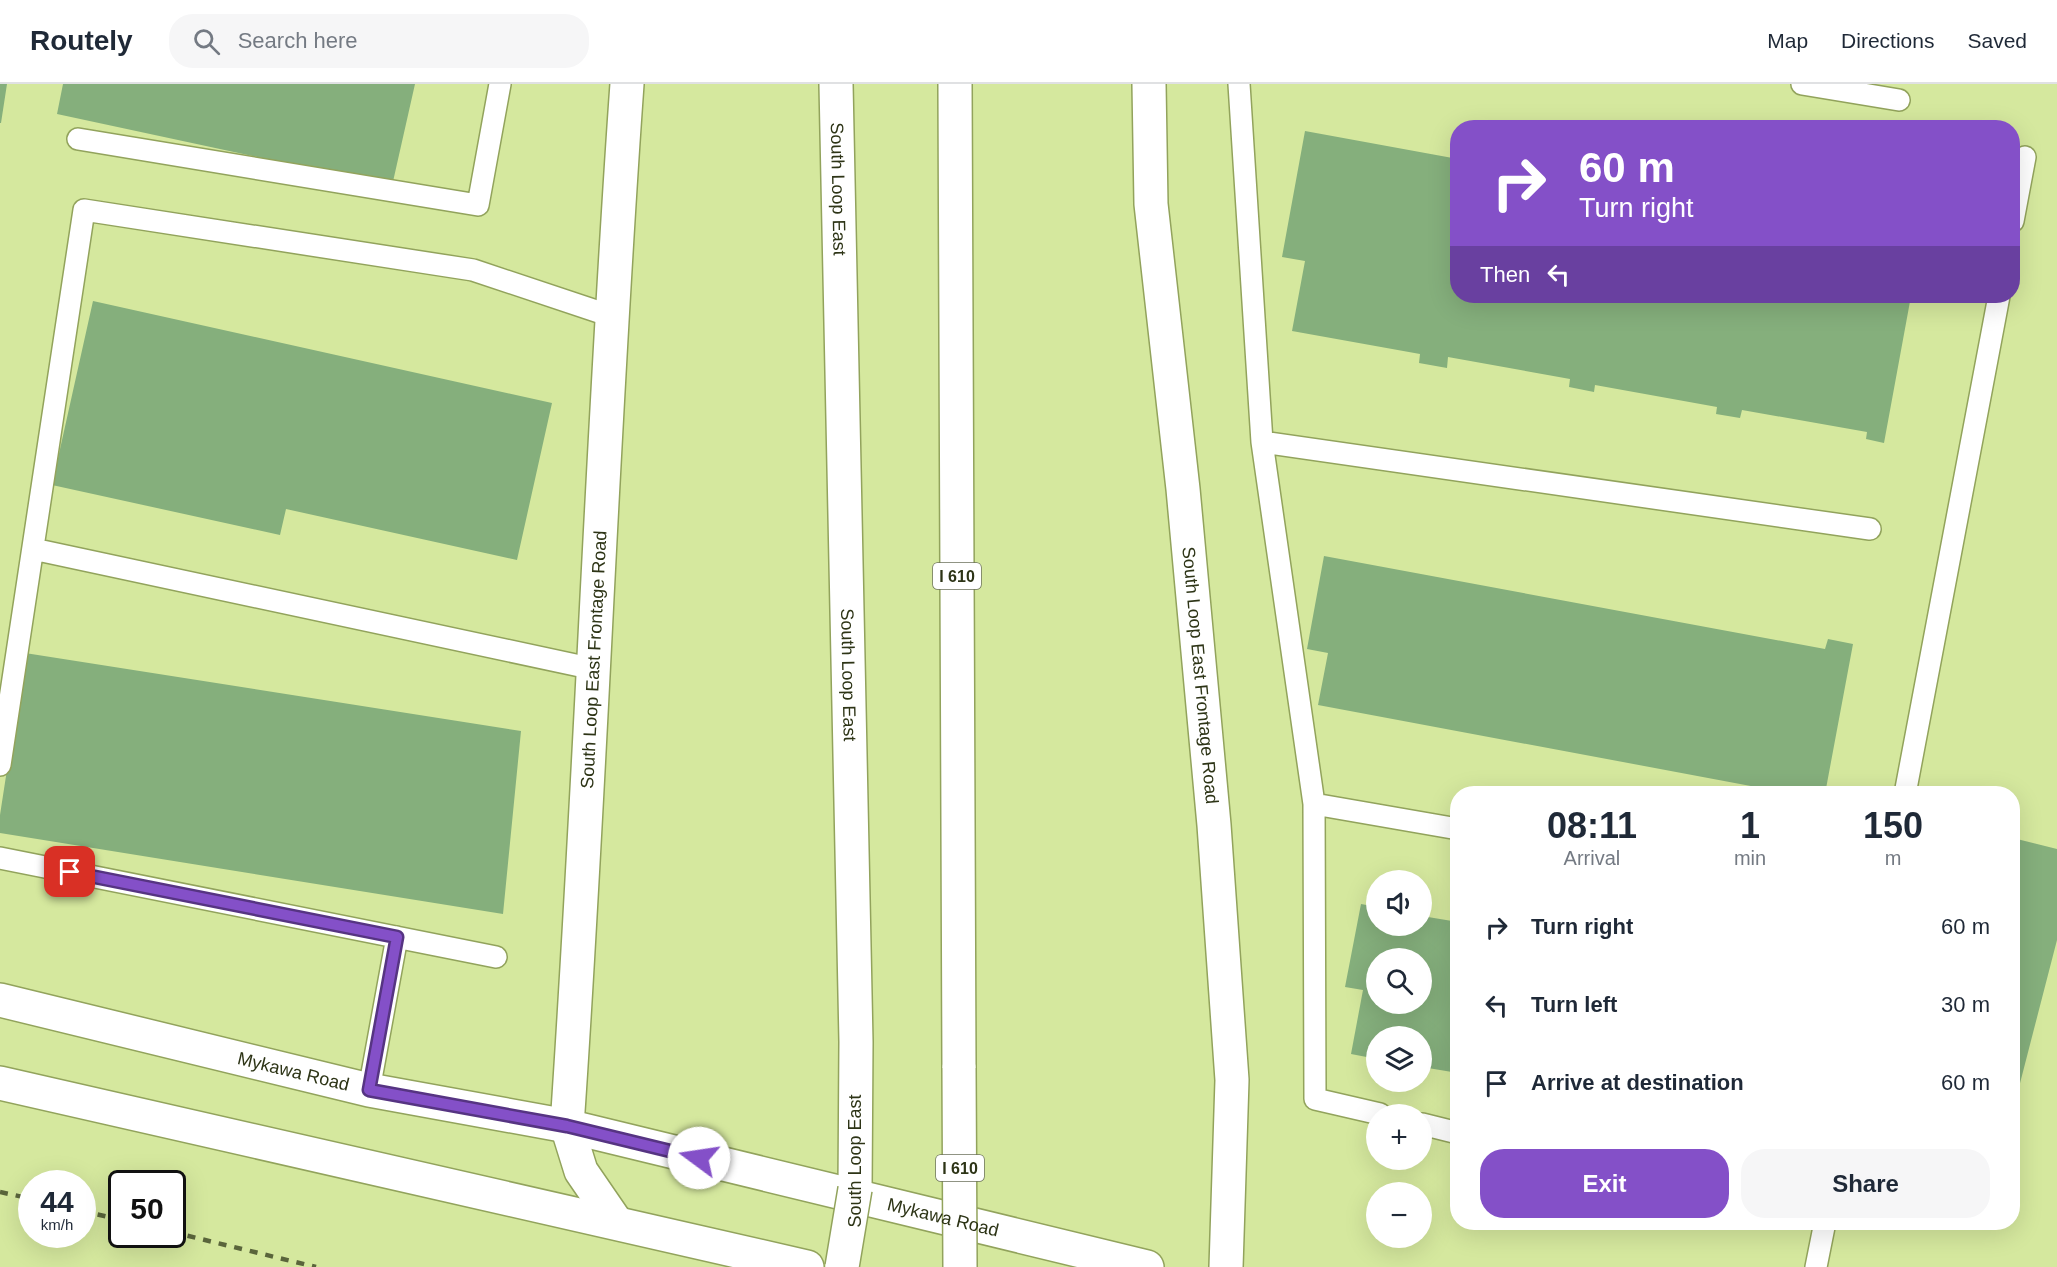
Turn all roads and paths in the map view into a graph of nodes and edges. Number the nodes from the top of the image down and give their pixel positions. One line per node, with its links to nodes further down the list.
1 (501, 84): 9 (lane)
2 (627, 84): 13 (main road, South Loop East Frontage Road)
3 (836, 84): 32 (main road, South Loop East)
4 (955, 84): 38 (main road, I 610, bridge)
5 (1149, 84): 40 (main road, South Loop East Frontage Road)
6 (1239, 84): 14 (lane)
7 (1802, 84): 8 (lane)
8 (1899, 100)
9 (78, 139)
10 (2025, 157): 11 (lane)
11 (2020, 184)
12 (1998, 303): 19 (lane)
13 (611, 316): 16 (lane); 17 (main road, South Loop East Frontage Road)
14 (1262, 442): 15 (lane); 20 (lane)
15 (1870, 529)
16 (33, 549): 17 (lane); 18 (lane)
17 (594, 669): 29 (main road, South Loop East Frontage Road)
18 (0, 765)
19 (1907, 786)
20 (1314, 804): 21 (lane); 28 (lane)
21 (1450, 828)
22 (0, 858): 23 (lane)
23 (397, 937): 24 (lane); 27 (lane)
24 (496, 957)
25 (0, 1000): 27 (main road, Mykawa Road)
26 (0, 1083): 33 (main road)
27 (369, 1090): 29 (main road, Mykawa Road)
28 (1366, 1111)
29 (567, 1126): 33 (main road, South Loop East Frontage Road); 39 (main road, Mykawa Road)
30 (1432, 1126): 31 (lane)
31 (1450, 1131)
32 (855, 1189): 36 (main road, bridge); 37 (main road, South Loop East, bridge)
33 (616, 1222): 35 (main road)
34 (1823, 1230): 41 (lane)
35 (807, 1267)
36 (842, 1267)
37 (856, 1267)
38 (960, 1267)
39 (1147, 1267)
40 (1226, 1267)
41 (1816, 1267)

